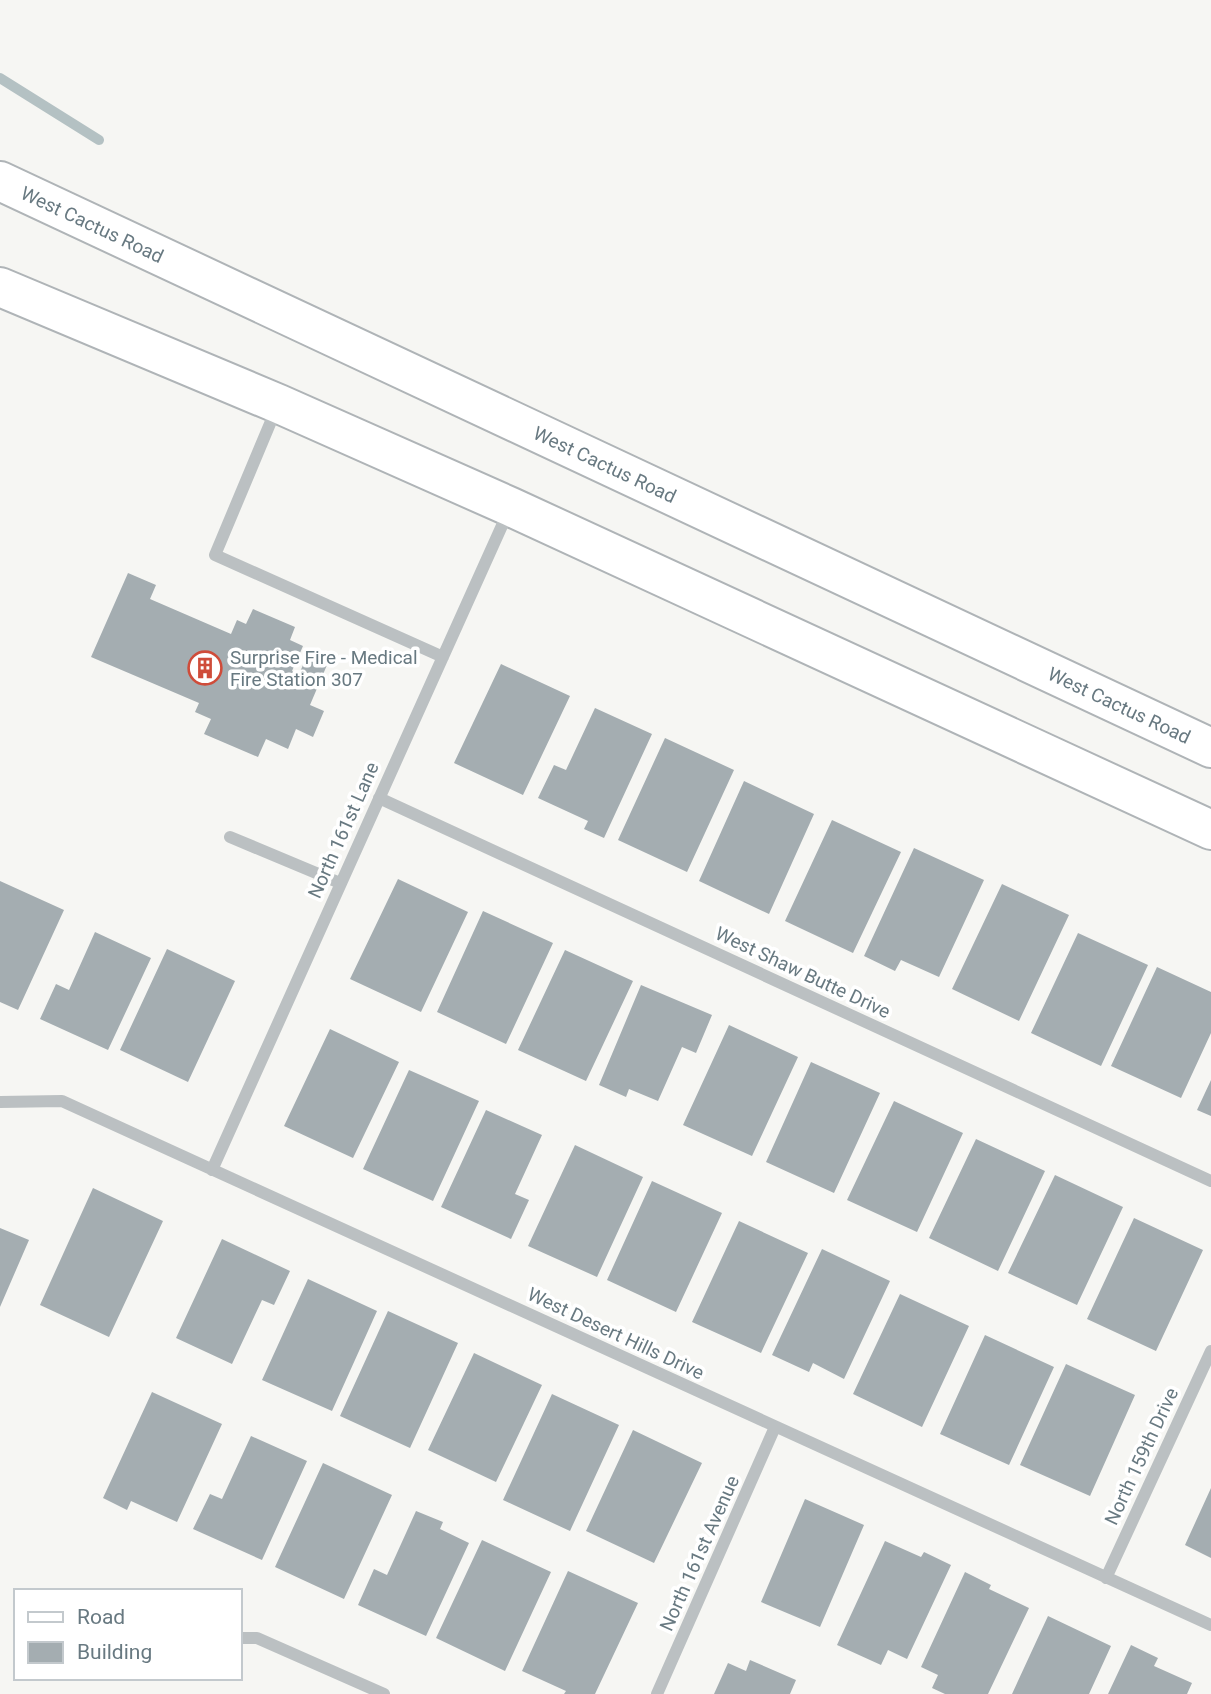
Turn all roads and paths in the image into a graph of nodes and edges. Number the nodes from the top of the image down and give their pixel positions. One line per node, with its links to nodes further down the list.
1 (0, 181): 6 (main road, West Cactus Road)
2 (0, 287): 3 (main road)
3 (279, 404): 4 (main road); 5 (street)
4 (510, 507): 5 (street, North 161st Lane); 8 (main road)
5 (443, 657): 7 (street, North 161st Lane)
6 (1211, 748)
7 (379, 798): 10 (street, North 161st Lane); 13 (street, West Shaw Butte Drive)
8 (1211, 830)
9 (230, 837): 10 (street)
10 (340, 883): 12 (street, North 161st Lane)
11 (0, 1102): 12 (street, West Desert Hills Drive)
12 (212, 1170): 15 (street, West Desert Hills Drive)
13 (1211, 1181)
14 (1211, 1351): 16 (street, North 159th Drive)
15 (775, 1427): 16 (street, West Desert Hills Drive); 20 (street, North 161st Avenue)
16 (1107, 1578): 17 (street, West Desert Hills Drive)
17 (1211, 1625)
18 (242, 1637): 19 (street)
19 (384, 1694)
20 (657, 1694)

